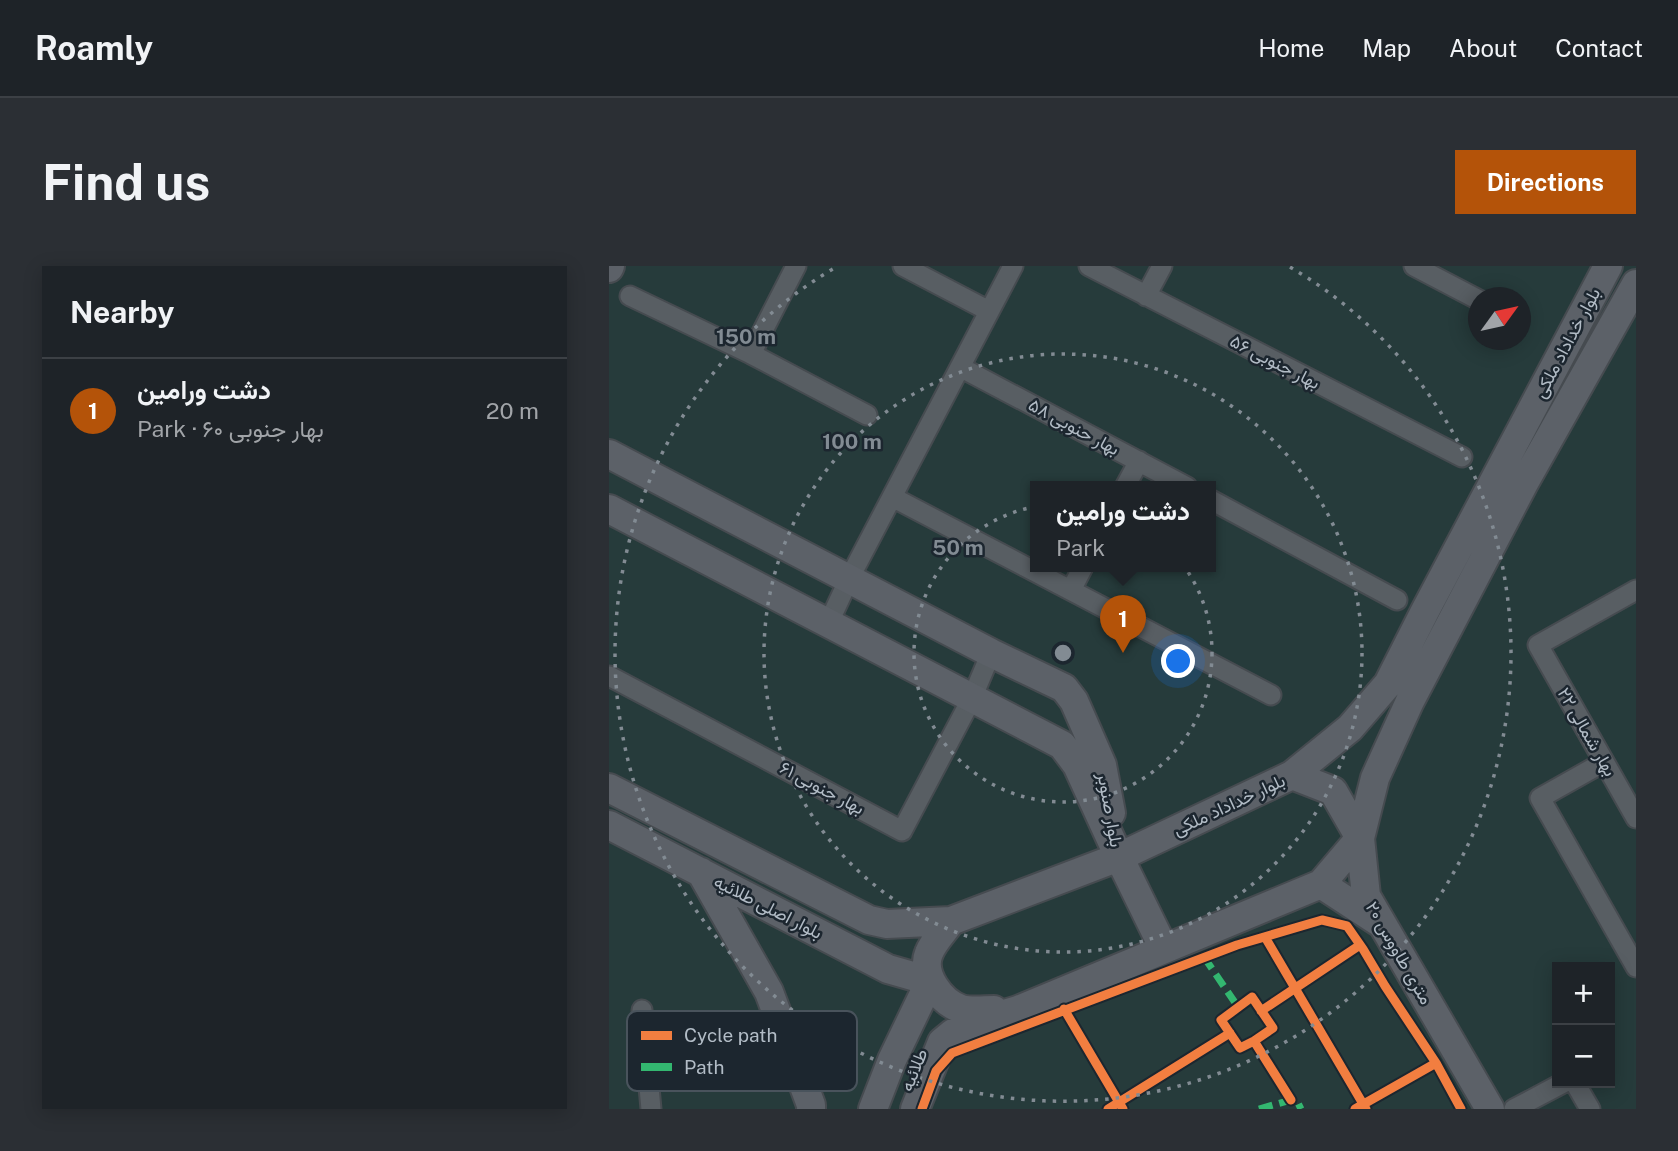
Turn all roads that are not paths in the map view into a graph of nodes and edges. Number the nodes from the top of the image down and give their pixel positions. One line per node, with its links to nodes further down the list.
1 (796, 266): 13 (street)
2 (903, 266): 12 (street)
3 (1013, 266): 12 (street)
4 (1089, 266): 11 (street, بهار جنوبی ۵۶)
5 (1162, 266): 11 (street)
6 (1415, 266): 9 (street)
7 (1608, 266): 37 (street, بلوار خداداد ملکی)
8 (1636, 284): 41 (street, بلوار خداداد ملکی)
9 (1468, 294)
10 (630, 296): 13 (street)
11 (1146, 296): 17 (street, بهار جنوبی ۵۶)
12 (989, 311): 14 (street)
13 (751, 354): 15 (street)
14 (960, 367): 18 (street, بهار حنوبی ۵۸); 21 (street)
15 (867, 415)
16 (609, 454): 27 (street, بلوار صنوبر)
17 (1462, 457)
18 (1139, 461): 19 (street); 20 (street, بهار حنوبی ۵۸)
19 (1128, 481)
20 (1176, 481)
21 (893, 496): 24 (street); 27 (street)
22 (1216, 503): 30 (street)
23 (609, 509): 31 (street, بلوار صنوبر)
24 (1030, 568)
25 (1037, 572): 28 (street)
26 (1080, 572): 28 (street)
27 (849, 579): 31 (street); 32 (street, بلوار صنوبر)
28 (1071, 590): 34 (street)
29 (1636, 590): 36 (street, بهار شمالی ۲۲)
30 (1397, 600)
31 (829, 622): 35 (street, بلوار صنوبر)
32 (991, 653): 35 (street); 42 (street, بلوار صنوبر)
33 (609, 676): 35 (street, بهار جنوبی ۶۱)
34 (1271, 695)
35 (972, 698): 42 (street, بلوار صنوبر)
36 (1604, 762): 39 (street, بهار شمالی ۲۲); 48 (street)
37 (1292, 775): 41 (street, ۲۰ متری طاووس); 42 (street, بلوار خداداد ملکی)
38 (609, 788): 45 (street, بلوار خداداد ملکی)
39 (1636, 818)
40 (609, 825): 43 (street, بلوار اصلی طلائیه)
41 (1360, 838): 44 (street, بلوار خداداد ملکی); 46 (street, ۲۰ متری طاووس)
42 (1119, 857): 45 (street, بلوار خداداد ملکی); 47 (street)
43 (701, 872): 49 (street, بلوار اصلی طلائیه); 51 (street)
44 (1321, 884): 46 (street); 47 (street, بلوار خداداد ملکی)
45 (951, 921): 49 (street)
46 (1382, 923): 61 (street, ۲۰ متری طاووس)
47 (1164, 949): 50 (street, بلوار خداداد ملکی)
48 (1636, 967)
49 (930, 981): 50 (street); 59 (street, طلائیه)
50 (1017, 1010): 52 (street, بلوار خداداد ملکی)
51 (776, 1011)
52 (942, 1042): 60 (street, طلائیه)
53 (1554, 1088): 62 (street)
54 (1578, 1088): 63 (street)
55 (649, 1091): 57 (street)
56 (806, 1091): 58 (street)
57 (651, 1109)
58 (811, 1109)
59 (873, 1109)
60 (915, 1109)
61 (1490, 1109)
62 (1514, 1109)
63 (1590, 1109)

